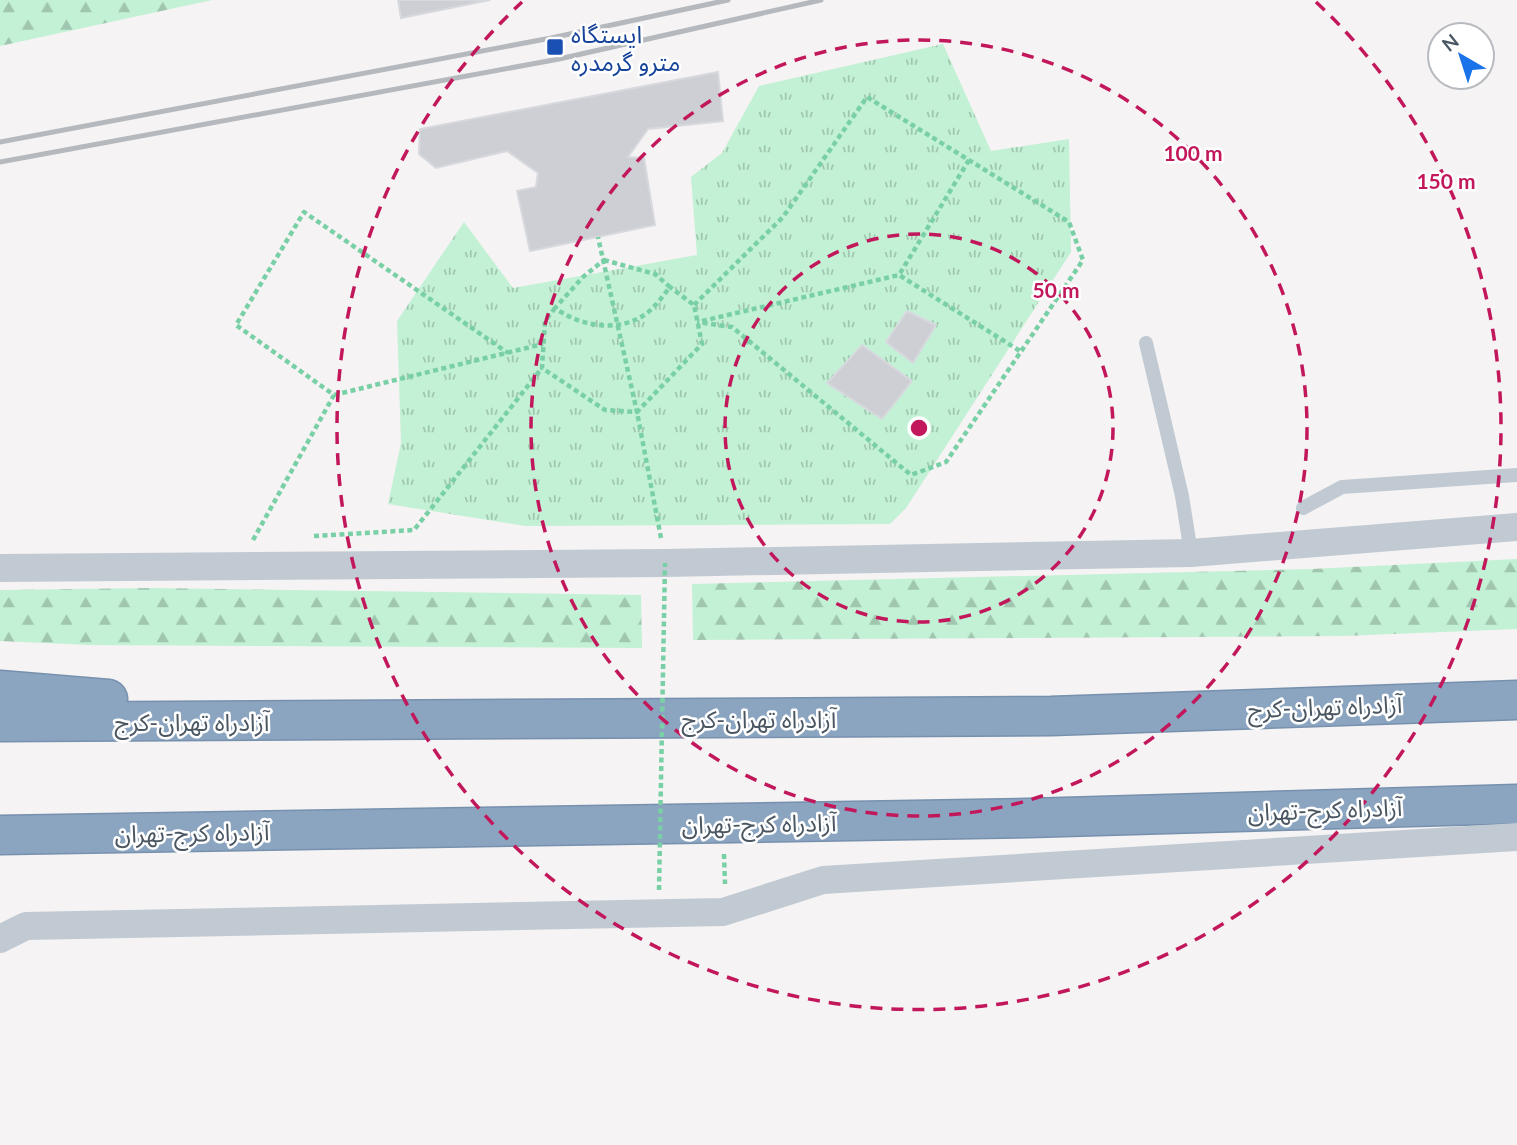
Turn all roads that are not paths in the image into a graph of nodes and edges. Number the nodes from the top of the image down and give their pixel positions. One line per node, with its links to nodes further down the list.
1 (1146, 343): 5 (lane)
2 (1517, 475): 3 (lane)
3 (1303, 508)
4 (1517, 527): 5 (street)
5 (1191, 553): 6 (street)
6 (0, 568)
7 (0, 690): 9 (highway)
8 (1517, 700): 9 (highway, آزادراه تهران-کرج)
9 (365, 720): 10 (highway, آزادراه تهران-کرج)
10 (0, 722)
11 (1517, 804): 12 (highway, آزادراه کرج-تهران)
12 (0, 835)
13 (1517, 838): 14 (street)
14 (0, 939)

